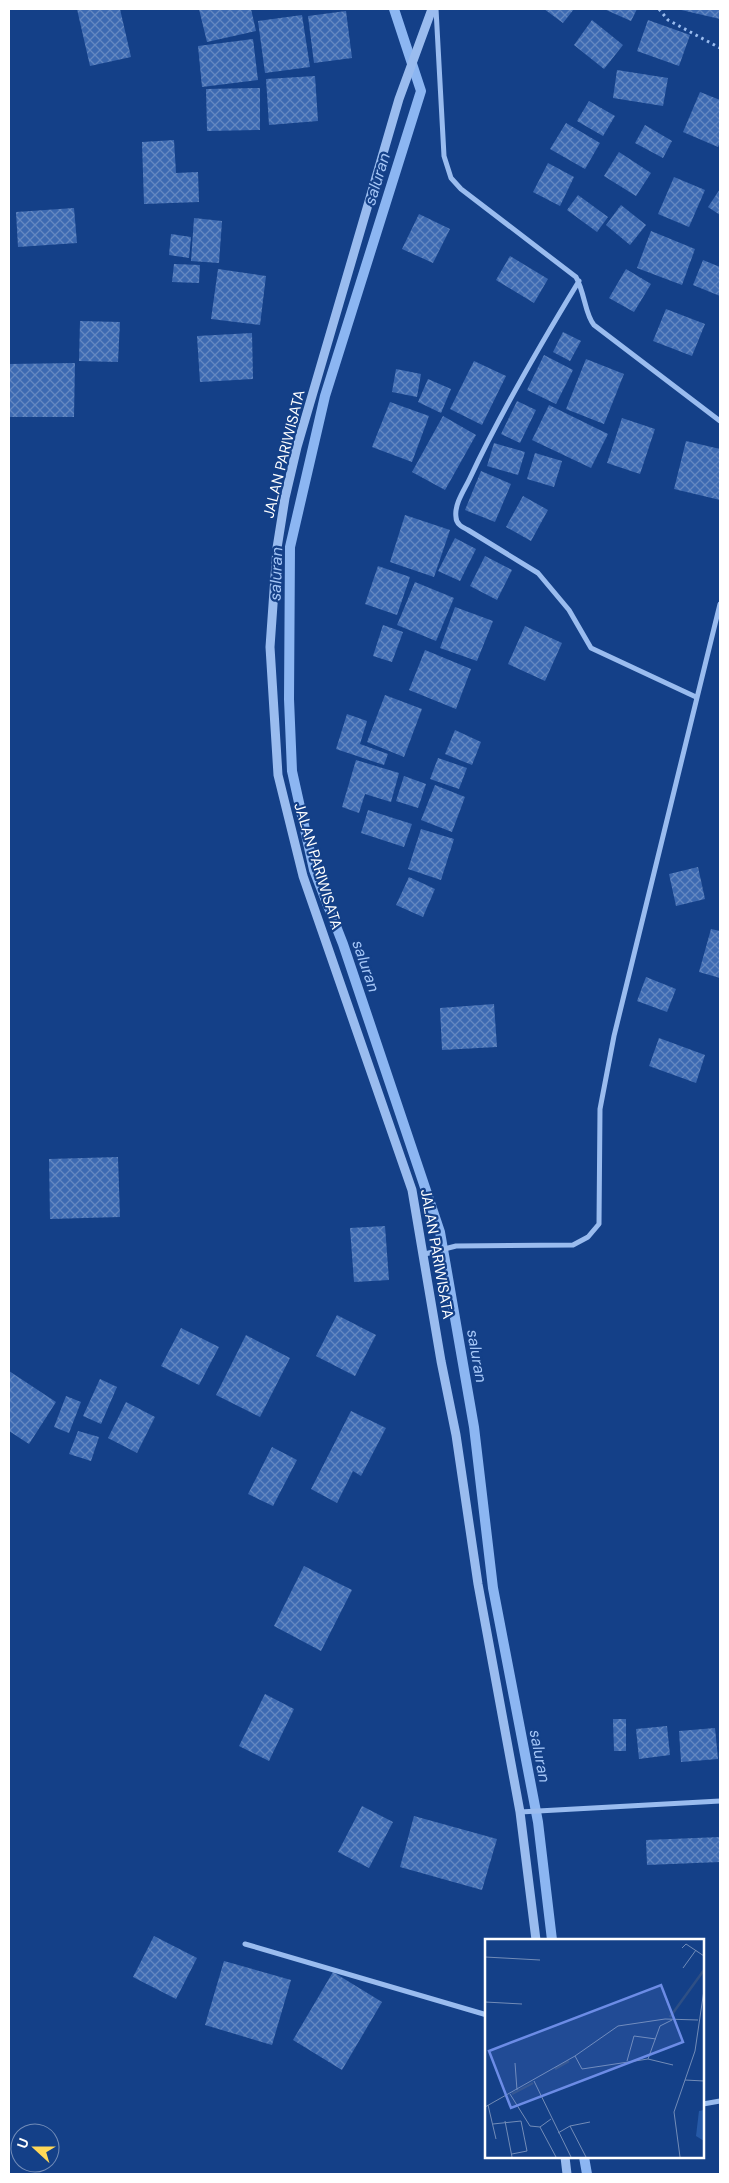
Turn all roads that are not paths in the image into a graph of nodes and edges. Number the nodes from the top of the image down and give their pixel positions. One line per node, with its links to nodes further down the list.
1 (432, 9): 7 (street, JALAN PARIWISATA)
2 (436, 9): 3 (street)
3 (578, 281): 4 (street); 6 (street)
4 (720, 421)
5 (720, 604): 6 (street)
6 (696, 697): 7 (street)
7 (424, 1254): 9 (street, JALAN PARIWISATA)
8 (720, 1801): 9 (street)
9 (520, 1812): 10 (street, JALAN PARIWISATA)
10 (536, 1939)
11 (245, 1944): 12 (street)
12 (485, 2015)
13 (720, 2101): 14 (street)
14 (704, 2104)
15 (565, 2158): 16 (street)
16 (567, 2174)

